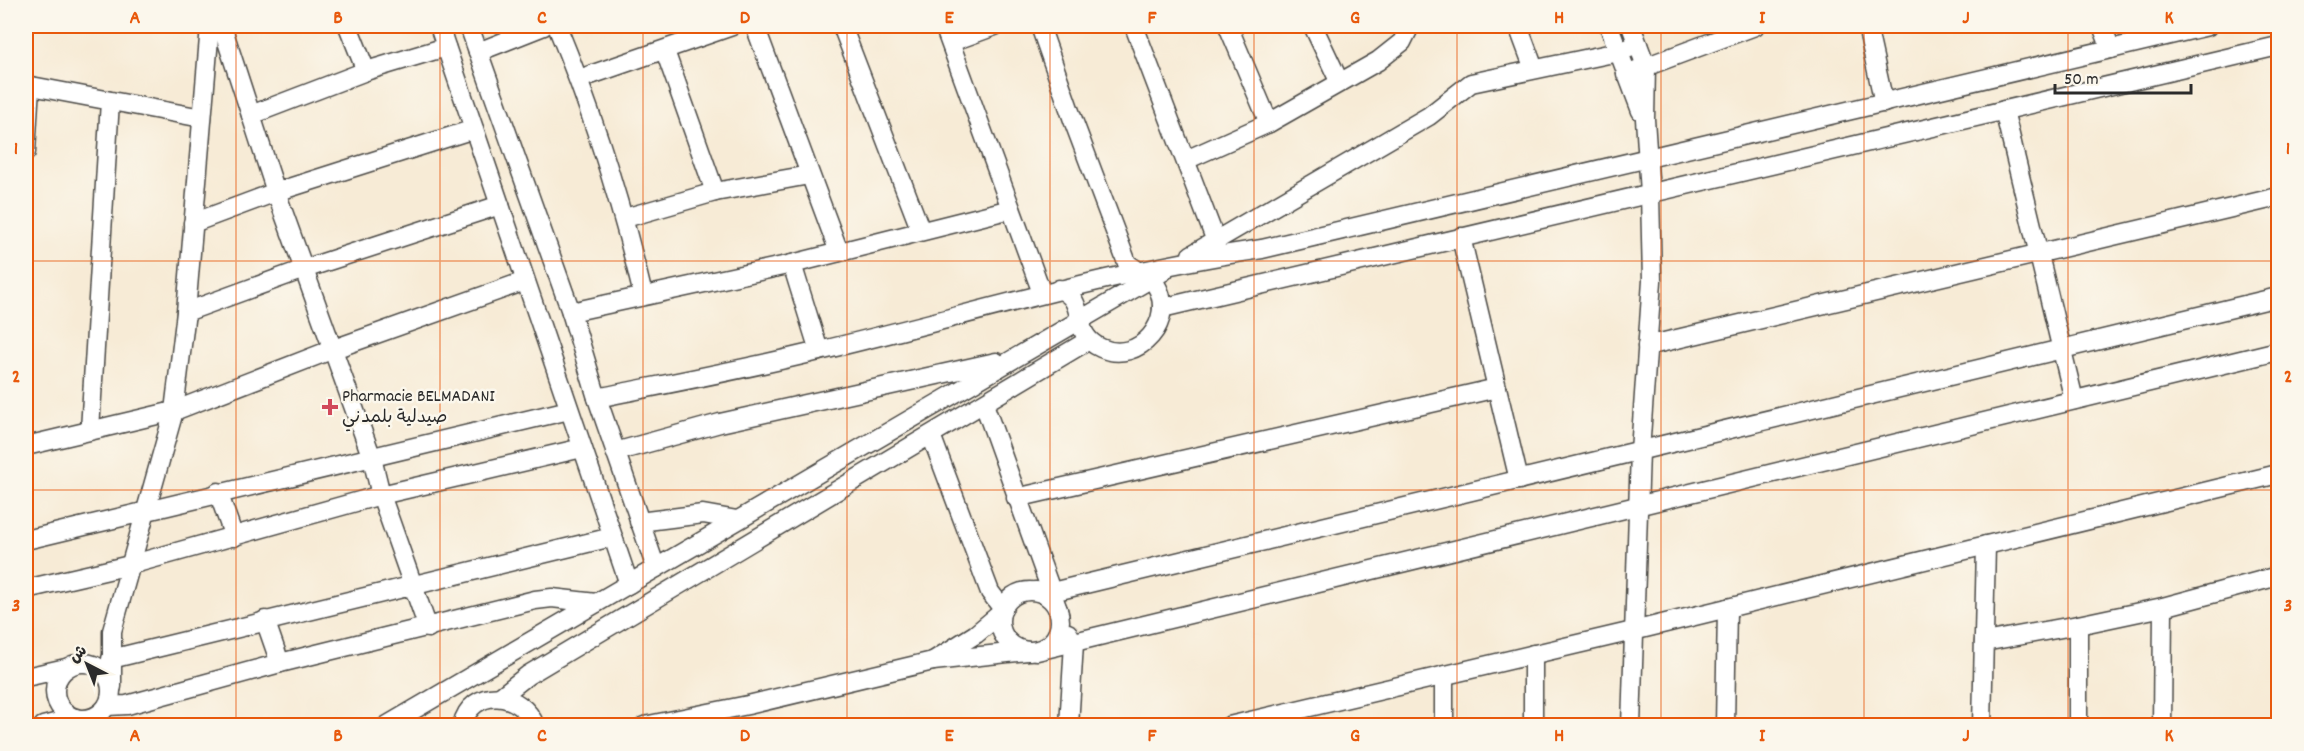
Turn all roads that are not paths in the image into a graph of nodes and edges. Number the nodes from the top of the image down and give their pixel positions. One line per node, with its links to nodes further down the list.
1 (210, 26): 43 (street)
2 (222, 26): 42 (street)
3 (348, 26): 34 (street)
4 (439, 26): 27 (street)
5 (469, 26): 30 (street)
6 (544, 26): 30 (street)
7 (557, 26): 36 (street)
8 (732, 26): 29 (street)
9 (755, 26): 50 (street)
10 (842, 26): 59 (street)
11 (995, 26): 24 (street)
12 (1040, 26): 67 (street)
13 (1134, 26): 49 (street)
14 (1228, 26): 45 (street)
15 (1313, 26): 37 (street)
16 (1518, 26): 33 (street)
17 (1609, 26): 31 (street)
18 (1631, 26): 25 (street)
19 (1867, 26): 40 (street)
20 (2102, 26): 28 (street)
21 (2208, 26): 28 (street)
22 (1411, 27): 37 (street)
23 (1748, 27): 32 (street)
24 (947, 34): 56 (street)
25 (1638, 45): 31 (street); 32 (street)
26 (2278, 46): 41 (street)
27 (446, 47): 34 (street); 46 (street)
28 (2111, 49): 40 (street)
29 (665, 51): 36 (street); 52 (street)
30 (478, 52): 74 (street)
31 (1618, 52): 33 (street); 35 (street)
32 (1646, 66): 35 (street); 44 (street)
33 (1534, 69): 64 (street)
34 (366, 71): 42 (street)
35 (1626, 74): 44 (street)
36 (579, 79): 57 (street)
37 (1339, 81): 45 (street)
38 (28, 86): 39 (street); 47 (street)
39 (110, 101): 43 (street); 89 (street)
40 (1884, 103): 48 (street)
41 (2004, 110): 53 (street); 63 (street)
42 (250, 115): 51 (street)
43 (202, 118): 58 (street)
44 (1645, 119): 48 (street)
45 (1269, 123): 49 (street)
46 (474, 129): 51 (street); 55 (street)
47 (26, 152)
48 (1648, 159): 53 (street); 64 (street)
49 (1185, 160): 60 (street)
50 (809, 175): 52 (street); 62 (street)
51 (276, 192): 58 (street); 66 (street)
52 (715, 192): 57 (street)
53 (1650, 193): 61 (street); 77 (street)
54 (2278, 197): 63 (street)
55 (500, 205): 66 (street); 68 (street)
56 (1011, 209): 59 (street); 69 (street)
57 (625, 218): 70 (street)
58 (193, 223): 73 (street)
59 (921, 231): 62 (street)
60 (1214, 236)
61 (1461, 237): 72 (street); 83 (street)
62 (839, 252): 65 (street)
63 (2038, 254): 77 (street); 78 (street)
64 (1181, 261): 67 (street)
65 (792, 264): 70 (street); 80 (street)
66 (304, 269): 73 (street); 79 (street)
67 (1143, 275): 69 (street); 72 (street); 75 (street)
68 (525, 281): 79 (street); 87 (street)
69 (1051, 291): 75 (street); 80 (street)
70 (643, 296): 74 (street)
71 (2278, 297): 78 (street)
72 (1162, 308): 76 (street)
73 (186, 312): 88 (street)
74 (571, 312): 84 (street)
75 (1078, 321): 76 (street); 82 (street)
76 (1089, 340): 86 (street)
77 (1647, 346): 93 (street)
78 (2061, 349): 85 (street); 93 (street)
79 (331, 350): 88 (street); 95 (street)
80 (819, 351): 84 (street)
81 (2278, 351): 85 (street)
82 (1014, 358): 94 (street); 103 (street)
83 (1497, 388): 97 (street); 100 (street)
84 (597, 398): 94 (street)
85 (2074, 400): 101 (street)
86 (984, 404): 90 (street); 100 (street)
87 (569, 410): 92 (street); 95 (street)
88 (174, 411): 89 (street); 102 (street)
89 (90, 430): 91 (street)
90 (931, 435): 119 (street); 137 (street)
91 (26, 446)
92 (582, 448): 99 (street); 106 (street)
93 (1640, 451): 97 (street); 101 (street)
94 (615, 452): 104 (street)
95 (372, 458): 98 (street); 99 (street)
96 (2278, 474): 108 (street)
97 (1519, 480): 115 (street)
98 (218, 492): 102 (street); 105 (street)
99 (381, 495): 105 (street); 113 (street)
100 (1016, 498): 115 (street)
101 (1637, 505): 125 (street); 127 (street)
102 (147, 511): 107 (street); 109 (street)
103 (738, 520): 104 (street); 110 (street)
104 (639, 522): 110 (street)
105 (234, 537): 109 (street)
106 (612, 537): 112 (street); 113 (street)
107 (26, 540)
108 (1986, 545): 118 (street); 126 (street)
109 (130, 565): 114 (street); 124 (street)
110 (656, 568): 112 (street)
111 (2278, 576): 117 (street)
112 (629, 584): 116 (street)
113 (415, 586): 121 (street); 123 (street)
114 (26, 589)
115 (1043, 592): 119 (street); 120 (street)
116 (596, 603): 123 (street); 140 (street)
117 (2163, 607): 122 (street); 152 (street)
118 (1727, 608): 125 (street); 149 (street)
119 (1002, 611): 128 (street); 131 (street)
120 (1059, 615): 127 (street); 128 (street)
121 (266, 620): 130 (street); 132 (street)
122 (2078, 625): 126 (street); 151 (street)
123 (428, 628): 132 (street)
124 (112, 631): 130 (street); 133 (street)
125 (1633, 631): 129 (street); 148 (street)
126 (1984, 642): 150 (street)
127 (1074, 643): 128 (street); 144 (street)
128 (1033, 651): 131 (street)
129 (1533, 654): 134 (street); 147 (street)
130 (111, 659): 136 (street)
131 (933, 661): 143 (street)
132 (280, 663): 138 (street)
133 (70, 665): 135 (street); 136 (street); 138 (street)
134 (1444, 675): 145 (street); 146 (street)
135 (26, 677)
136 (111, 687): 138 (street)
137 (500, 697): 141 (street); 142 (street)
138 (80, 717): 139 (street)
139 (43, 726)
140 (386, 726)
141 (462, 726)
142 (535, 726)
143 (644, 726)
144 (1069, 726)
145 (1229, 726)
146 (1444, 726)
147 (1533, 726)
148 (1631, 726)
149 (1725, 726)
150 (1982, 726)
151 (2078, 726)
152 (2162, 726)

